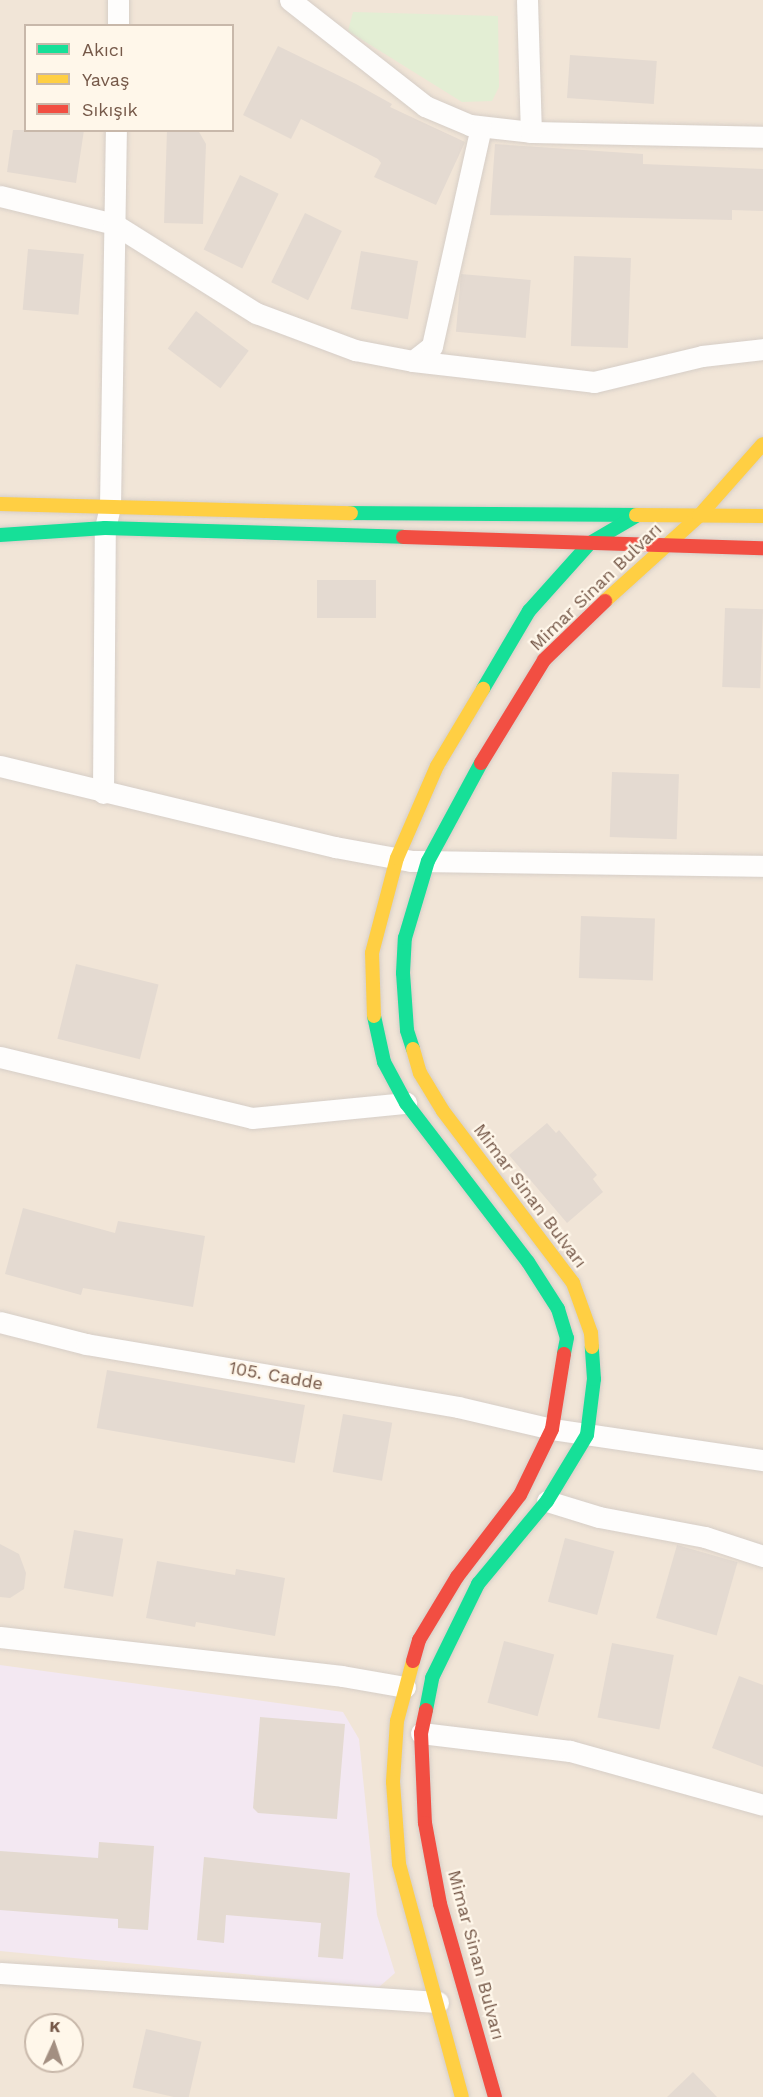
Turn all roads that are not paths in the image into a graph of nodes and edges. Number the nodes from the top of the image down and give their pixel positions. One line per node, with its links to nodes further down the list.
1 (118, 0): 4 (street)
2 (290, 0): 5 (street)
3 (527, 0): 7 (street)
4 (118, 24)
5 (481, 127): 7 (street); 12 (street)
6 (116, 132): 10 (street)
7 (531, 132): 8 (street)
8 (763, 137)
9 (0, 196): 10 (street)
10 (114, 224): 12 (street); 15 (street)
11 (763, 350): 12 (street)
12 (413, 361)
13 (763, 444): 17 (main road, Mimar Sinan Bulvarı)
14 (0, 504): 15 (main road)
15 (110, 507): 16 (main road); 19 (street)
16 (636, 516): 17 (main road); 21 (main road, Mimar Sinan Bulvarı)
17 (699, 516): 18 (main road); 22 (main road, Mimar Sinan Bulvarı)
18 (763, 516)
19 (105, 528): 20 (main road); 21 (main road); 25 (street)
20 (0, 535)
21 (590, 543): 22 (main road); 26 (main road, Mimar Sinan Bulvarı)
22 (663, 545): 23 (main road); 27 (main road, Mimar Sinan Bulvarı)
23 (763, 548)
24 (0, 766): 25 (street)
25 (103, 793): 26 (street)
26 (397, 858): 27 (street); 30 (main road, Mimar Sinan Bulvarı)
27 (428, 861): 28 (street); 33 (main road, Mimar Sinan Bulvarı)
28 (763, 866)
29 (0, 1057): 30 (street)
30 (406, 1103): 32 (main road, Mimar Sinan Bulvarı)
31 (0, 1322): 32 (street, 105. Cadde)
32 (552, 1429): 33 (street, 105. Cadde); 38 (main road, Mimar Sinan Bulvarı)
33 (587, 1435): 34 (street, 105. Cadde); 35 (main road, Mimar Sinan Bulvarı)
34 (763, 1460)
35 (547, 1501): 36 (street); 39 (main road, Mimar Sinan Bulvarı)
36 (763, 1556)
37 (0, 1636): 38 (street)
38 (405, 1687): 42 (main road, Mimar Sinan Bulvarı)
39 (421, 1733): 40 (street); 44 (main road, Mimar Sinan Bulvarı)
40 (763, 1805)
41 (0, 1973): 42 (street)
42 (438, 2001): 43 (main road, Mimar Sinan Bulvarı)
43 (462, 2097)
44 (495, 2097)

